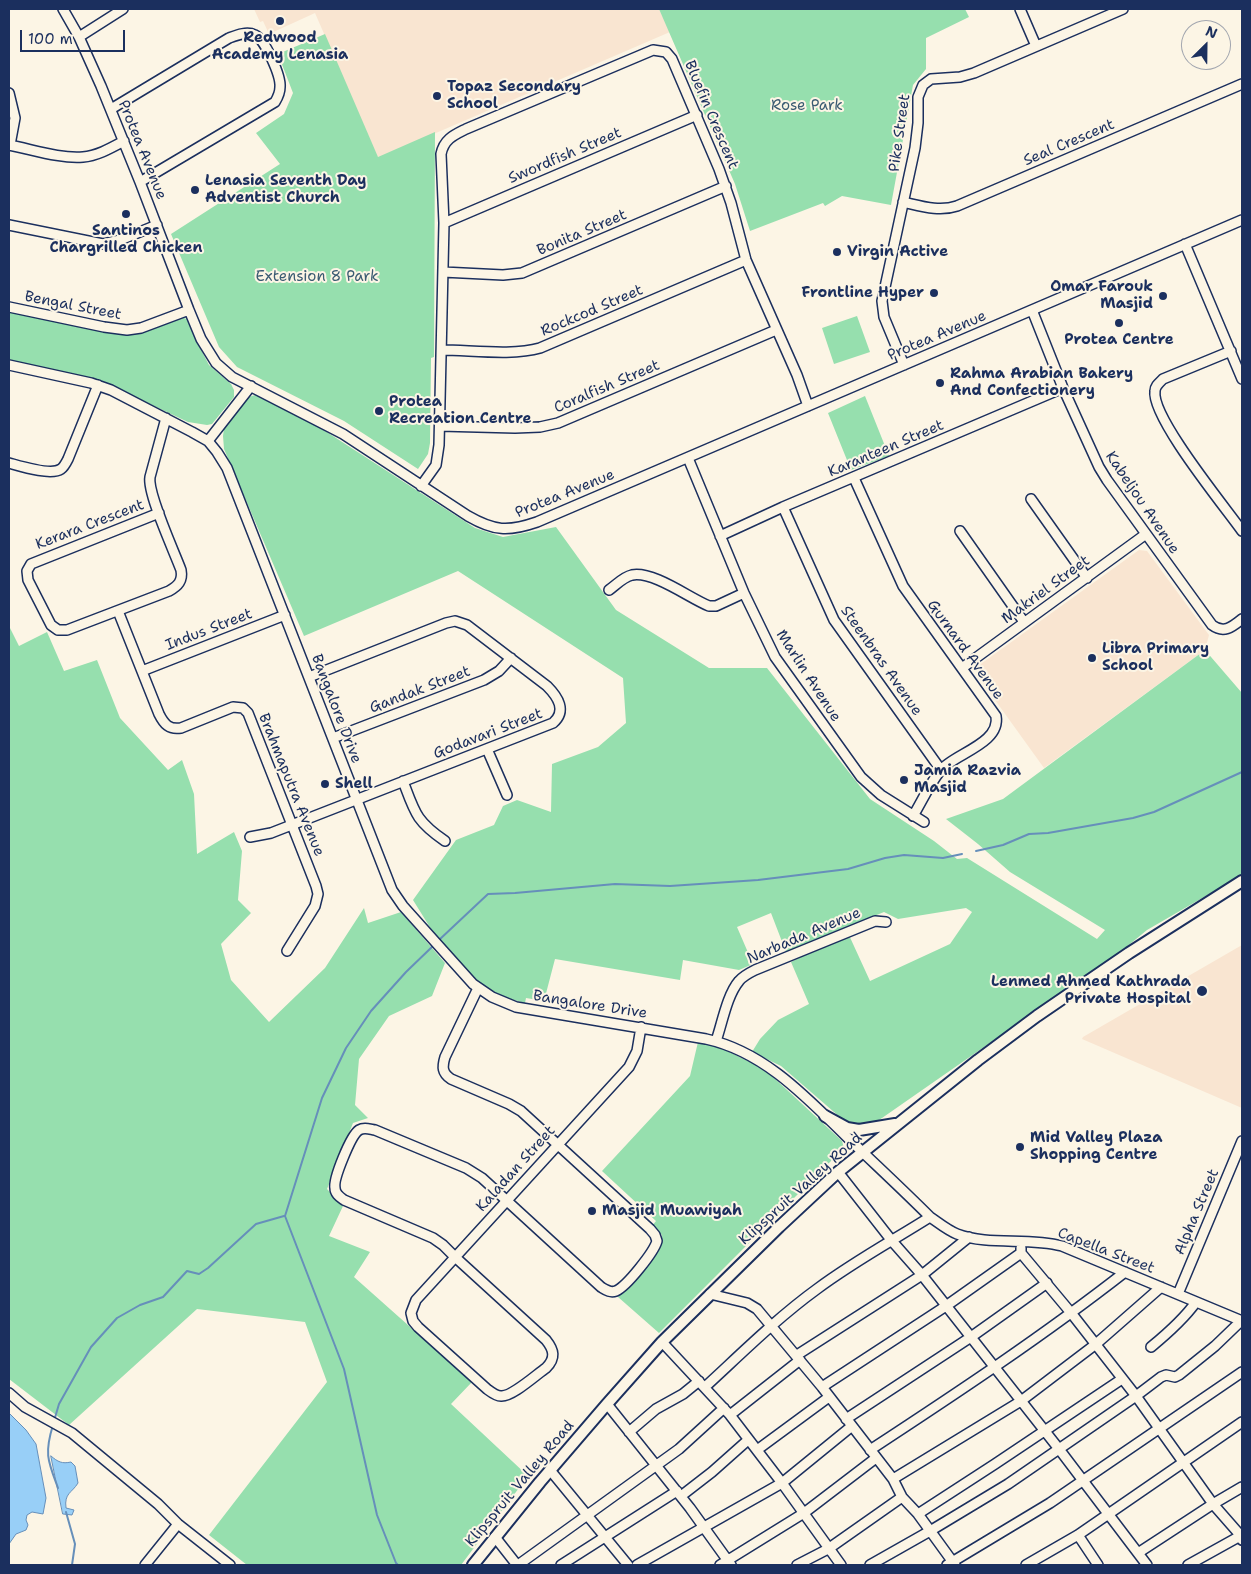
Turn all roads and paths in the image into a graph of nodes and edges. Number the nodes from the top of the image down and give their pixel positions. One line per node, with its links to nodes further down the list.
1 (63, 9): 5 (street, Protea Avenue)
2 (123, 9): 5 (street)
3 (1020, 9): 6 (street)
4 (1123, 9): 6 (street, Pike Street)
5 (79, 37): 9 (street, Protea Avenue)
6 (1036, 46): 15 (street, Pike Street)
7 (1242, 84): 15 (street, Seal Crescent)
8 (9, 93): 12 (street)
9 (111, 109): 11 (street, Protea Avenue); 13 (street)
10 (697, 115): 14 (street, Bluefin Crescent); 17 (street, Swordfish Street); 17 (street, Bluefin Crescent)
11 (124, 142): 12 (street); 13 (street, Protea Avenue)
12 (9, 145)
13 (140, 182): 19 (street, Protea Avenue)
14 (726, 186): 21 (street, Bluefin Crescent); 22 (street, Bonita Street)
15 (902, 202): 29 (street, Pike Street)
16 (1242, 220): 20 (street, Protea Avenue)
17 (444, 223): 22 (street, Bluefin Crescent)
18 (9, 225): 19 (street)
19 (157, 225): 24 (street, Protea Avenue)
20 (1185, 244): 25 (street, Protea Avenue); 28 (street)
21 (746, 260): 26 (street, Bluefin Crescent); 27 (street, Rockcod Street)
22 (443, 272): 27 (street, Bluefin Crescent)
23 (9, 307): 24 (street, Bengal Street)
24 (189, 310): 33 (street, Protea Avenue)
25 (1032, 310): 29 (street, Protea Avenue); 34 (street, Kabeljou Avenue)
26 (776, 330): 35 (street, Bluefin Crescent); 37 (street, Coralfish Street)
27 (442, 350): 37 (street, Bluefin Crescent)
28 (1231, 352): 31 (street); 47 (street)
29 (904, 365): 35 (street, Protea Avenue)
30 (9, 366): 32 (street, Bangalore Drive)
31 (1242, 379)
32 (98, 385): 36 (street, Bangalore Drive); 40 (street)
33 (251, 386): 38 (street); 42 (street, Protea Avenue)
34 (1063, 388): 41 (street, Karanteen Street); 48 (street, Kabeljou Avenue)
35 (808, 406): 39 (street, Protea Avenue)
36 (166, 418): 38 (street, Bangalore Drive); 45 (street)
37 (440, 426): 42 (street, Bluefin Crescent)
38 (208, 441): 54 (street, Bangalore Drive)
39 (688, 458): 42 (street, Protea Avenue); 49 (street, Marlin Avenue)
40 (9, 463)
41 (854, 478): 44 (street, Karanteen Street); 58 (street, Gurnard Avenue)
42 (421, 486)
43 (1031, 499): 50 (street)
44 (783, 507): 49 (street, Karanteen Street); 63 (street, Steenbras Avenue)
45 (159, 513): 53 (street, Kerara Crescent); 53 (street, Kerara Crescent)
46 (960, 531): 56 (street)
47 (1242, 531)
48 (1146, 534): 50 (street, Makriel Street); 55 (street, Kabeljou Avenue)
49 (720, 536): 52 (street, Marlin Avenue)
50 (1087, 578): 56 (street, Makriel Street)
51 (609, 590): 52 (street)
52 (744, 593): 67 (street, Marlin Avenue)
53 (118, 610): 59 (street, Brahmaputra Avenue)
54 (285, 615): 59 (street, Indus Street); 60 (street, Bangalore Drive)
55 (1242, 619)
56 (1024, 622): 58 (street, Makriel Street)
57 (511, 658): 60 (street, Godavari Street); 61 (street, Gandak Street); 62 (street, Godavari Street)
58 (962, 668): 63 (street, Gurnard Avenue)
59 (142, 671): 69 (street, Brahmaputra Avenue)
60 (308, 677): 61 (street, Bangalore Drive)
61 (333, 738): 66 (street, Bangalore Drive)
62 (487, 749): 64 (street, Godavari Street); 65 (street)
63 (941, 770): 67 (street, Gurnard Avenue)
64 (403, 781): 66 (street, Godavari Street); 71 (street)
65 (507, 795)
66 (357, 800): 69 (street, Godavari Street); 77 (street, Bangalore Drive)
67 (913, 816): 68 (street, Marlin Avenue)
68 (924, 822)
69 (292, 825): 70 (street, Godavari Street); 76 (street, Brahmaputra Avenue)
70 (250, 837)
71 (445, 841)
72 (1242, 881): 74 (main road, Klipspruit Valley Road)
73 (1242, 889): 74 (main road, Klipspruit Valley Road)
74 (1209, 903): 81 (main road, Klipspruit Valley Road)
75 (886, 922): 79 (street, Narbada Avenue)
76 (287, 951)
77 (478, 988): 78 (street, Bangalore Drive); 83 (street)
78 (641, 1027): 79 (street, Bangalore Drive); 83 (street, Kaladan Street)
79 (716, 1041): 80 (street, Bangalore Drive)
80 (825, 1116): 81 (main road); 84 (street, Bangalore Drive)
81 (898, 1124): 84 (main road, Klipspruit Valley Road)
82 (1242, 1141): 98 (street, Alpha Street)
83 (558, 1144): 86 (street, Kaladan Street); 86 (street)
84 (863, 1153): 85 (main road, Klipspruit Valley Road); 87 (street, Capella Street)
85 (838, 1172): 90 (street); 97 (main road, Klipspruit Valley Road)
86 (506, 1201): 92 (street, Kaladan Street); 92 (street)
87 (930, 1217): 88 (street, Capella Street); 90 (street)
88 (969, 1237): 89 (street, Capella Street); 94 (street)
89 (1020, 1240): 91 (street); 93 (street, Capella Street)
90 (892, 1241): 94 (street); 103 (street)
91 (1022, 1253): 95 (street); 100 (street)
92 (455, 1257): 92 (street, Kaladan Street)
93 (1125, 1272): 96 (street, Capella Street); 101 (street)
94 (922, 1275): 100 (street); 108 (street)
95 (1048, 1283): 101 (street); 104 (street)
96 (1161, 1287): 98 (street, Capella Street); 106 (street)
97 (710, 1294): 103 (street); 105 (main road, Klipspruit Valley Road)
98 (1178, 1294): 99 (street, Capella Street)
99 (1196, 1302): 102 (street, Capella Street); 107 (street)
100 (946, 1306): 104 (street); 113 (street)
101 (1072, 1314): 106 (street); 109 (street)
102 (1242, 1321): 115 (street)
103 (772, 1326): 108 (street); 112 (street)
104 (970, 1336): 109 (street); 120 (street)
105 (662, 1342): 112 (street); 118 (main road, Klipspruit Valley Road)
106 (1096, 1344): 111 (street); 117 (street)
107 (1151, 1347)
108 (798, 1358): 113 (street); 119 (street)
109 (995, 1368): 117 (street); 128 (street)
110 (1242, 1372): 122 (street)
111 (1122, 1378): 115 (street); 123 (street)
112 (702, 1384): 119 (street); 124 (street)
113 (822, 1386): 116 (street)
114 (9, 1393): 144 (street)
115 (1136, 1396): 122 (street); 126 (street)
116 (830, 1397): 120 (street); 127 (street)
117 (1021, 1401): 123 (street); 133 (street)
118 (607, 1404): 124 (street); 132 (main road, Klipspruit Valley Road)
119 (727, 1412): 125 (street); 131 (street)
120 (849, 1422): 128 (street); 135 (street)
121 (1242, 1422): 130 (street)
122 (1160, 1427): 130 (street); 134 (street)
123 (1045, 1431): 126 (street); 142 (street)
124 (629, 1432): 131 (street)
125 (748, 1440): 127 (street); 137 (street)
126 (1059, 1449): 134 (street); 146 (street)
127 (757, 1450): 135 (street)
128 (870, 1450): 129 (street)
129 (876, 1458): 133 (street); 140 (street)
130 (1184, 1463): 139 (street); 143 (street)
131 (656, 1467): 137 (street); 141 (street)
132 (550, 1470): 141 (street); 149 (main road, Klipspruit Valley Road)
133 (893, 1479): 138 (street)
134 (1083, 1481): 143 (street); 154 (street)
135 (782, 1483): 140 (street); 145 (street)
136 (1242, 1487): 139 (street)
137 (679, 1494): 145 (street); 148 (street)
138 (902, 1497): 142 (street); 151 (street)
139 (1213, 1504): 150 (street); 152 (street)
140 (804, 1513): 151 (street); 153 (street)
141 (587, 1514): 148 (street); 158 (street)
142 (918, 1514): 146 (street)
143 (1108, 1514): 147 (street); 152 (street)
144 (178, 1524): 155 (street); 156 (street)
145 (704, 1528): 153 (street); 161 (street)
146 (930, 1531): 154 (street); 164 (street)
147 (1078, 1535): 165 (street); 166 (street)
148 (605, 1536): 159 (street); 160 (street)
149 (496, 1537): 157 (main road, Klipspruit Valley Road); 158 (street)
150 (1242, 1537): 168 (street)
151 (828, 1549): 162 (street); 163 (street)
152 (1138, 1553): 167 (street)
153 (726, 1564)
154 (951, 1564)
155 (145, 1565)
156 (230, 1565)
157 (473, 1565)
158 (517, 1565)
159 (561, 1565)
160 (628, 1565)
161 (637, 1565)
162 (797, 1565)
163 (841, 1565)
164 (870, 1565)
165 (1026, 1565)
166 (1098, 1565)
167 (1147, 1565)
168 (1188, 1565)

